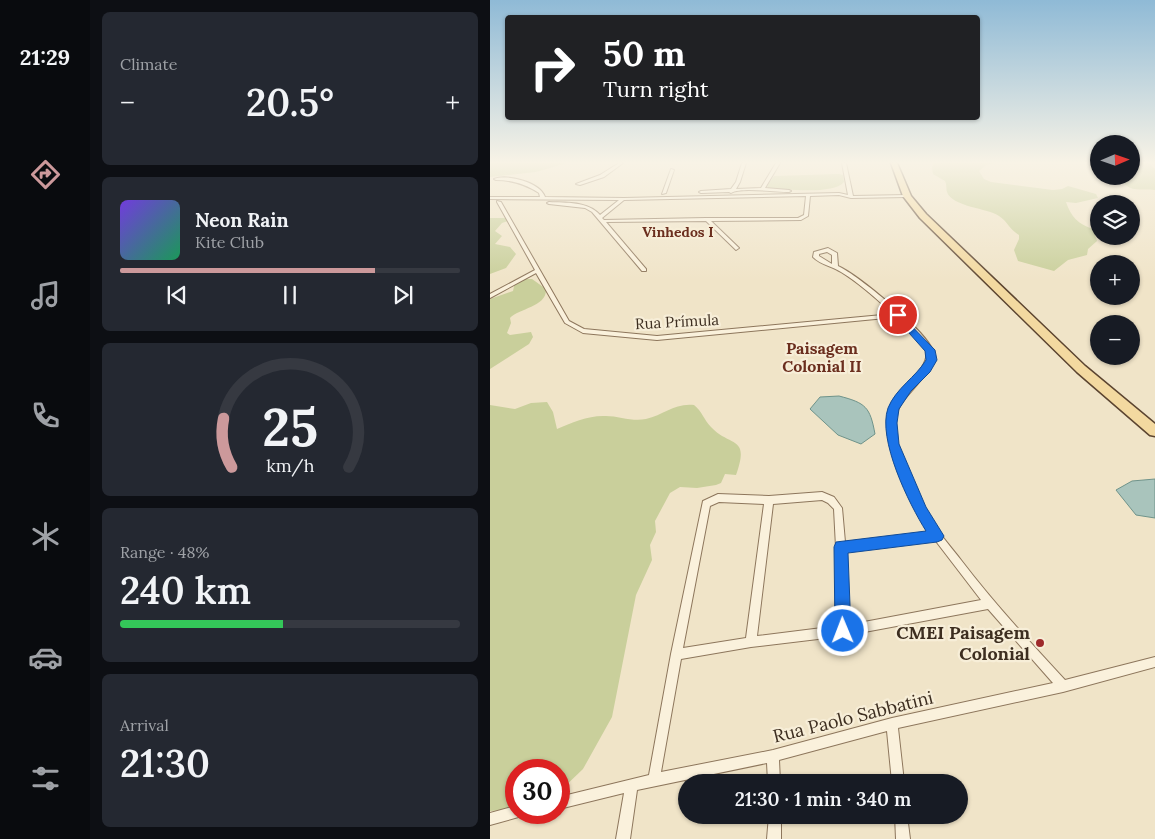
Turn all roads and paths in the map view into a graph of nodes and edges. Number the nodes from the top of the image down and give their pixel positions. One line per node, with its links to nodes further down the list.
1 (498, 202): 10 (street, Rua Prímula)
2 (504, 202): 6 (street)
3 (617, 202): 6 (street)
4 (808, 202): 7 (street)
5 (912, 202): 14 (main road)
6 (602, 219): 7 (street); 11 (street)
7 (706, 220): 8 (street)
8 (736, 248)
9 (835, 267): 13 (street)
10 (538, 270): 12 (street); 13 (street, Rua Prímula)
11 (644, 270)
12 (490, 296)
13 (898, 315): 16 (street)
14 (1155, 431)
15 (769, 500): 17 (street); 20 (street); 21 (street)
16 (937, 536): 17 (street); 18 (street)
17 (841, 547): 19 (street)
18 (988, 604): 19 (street); 23 (street)
19 (843, 631): 20 (street)
20 (751, 642): 21 (street)
21 (676, 654): 28 (street)
22 (1155, 662): 23 (street, Rua Paolo Sabbatini)
23 (1063, 686): 24 (street, Rua Paolo Sabbatini)
24 (892, 724): 25 (street, Rua Paolo Sabbatini); 27 (street)
25 (773, 756): 26 (street); 28 (street, Rua Paolo Sabbatini)
26 (774, 774)
27 (897, 774)
28 (654, 780): 29 (street, Rua Paolo Sabbatini)
29 (632, 785): 30 (street, Rua Paolo Sabbatini); 35 (street)
30 (570, 800)
31 (505, 815): 32 (street)
32 (490, 819)
33 (774, 824): 36 (street)
34 (902, 824): 37 (street)
35 (623, 839)
36 (774, 839)
37 (903, 839)

